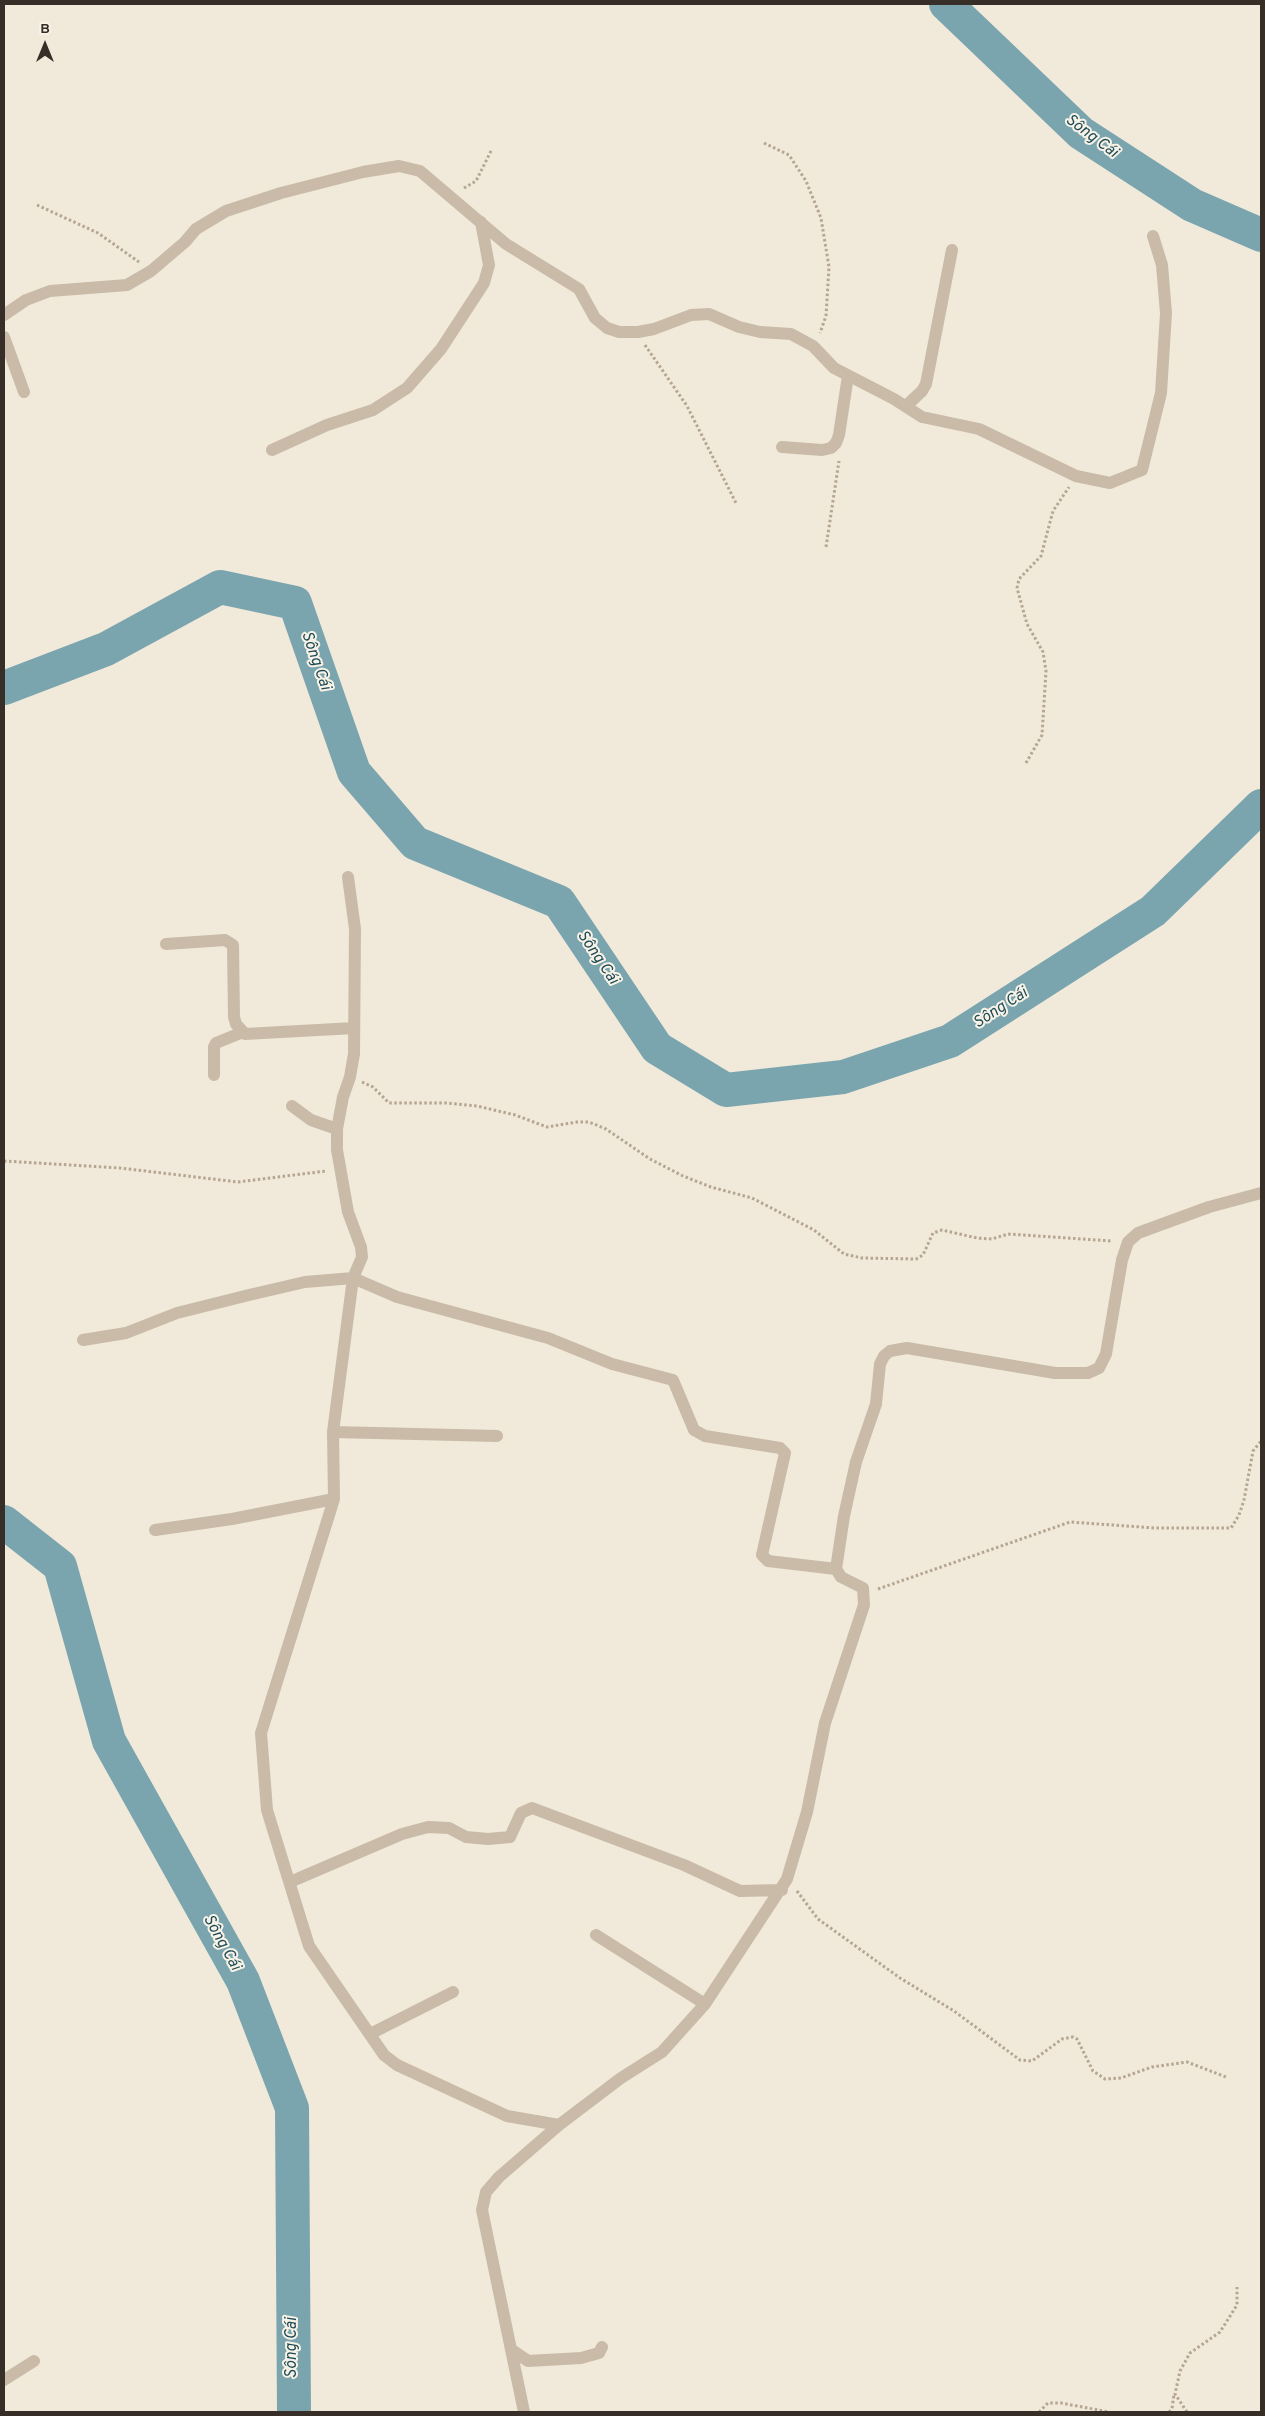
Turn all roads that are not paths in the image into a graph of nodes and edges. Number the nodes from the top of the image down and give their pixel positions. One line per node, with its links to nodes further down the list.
1 (480, 222): 4 (street); 6 (street); 10 (street)
2 (1153, 236): 8 (street)
3 (952, 250): 8 (street)
4 (4, 314)
5 (4, 337): 7 (street)
6 (848, 376): 8 (street); 9 (street)
7 (24, 392)
8 (906, 406)
9 (782, 447)
10 (272, 450)
11 (348, 878): 13 (street)
12 (166, 944): 14 (street)
13 (354, 1028): 14 (street); 17 (street)
14 (243, 1032): 15 (street)
15 (214, 1075)
16 (292, 1106): 17 (street)
17 (337, 1129): 19 (street)
18 (1261, 1193): 25 (street)
19 (353, 1278): 20 (street); 21 (street); 25 (street)
20 (83, 1340)
21 (333, 1432): 22 (street); 23 (street)
22 (497, 1436)
23 (334, 1499): 24 (street); 26 (street)
24 (155, 1530)
25 (836, 1569): 27 (street)
26 (290, 1882): 27 (street); 31 (street)
27 (784, 1884): 30 (street)
28 (596, 1935): 30 (street)
29 (453, 1992): 31 (street)
30 (705, 2004): 32 (street)
31 (370, 2034): 32 (street)
32 (559, 2125): 34 (street)
33 (602, 2347): 34 (street)
34 (512, 2350): 37 (street)
35 (34, 2361): 36 (street)
36 (4, 2380)
37 (524, 2412)

